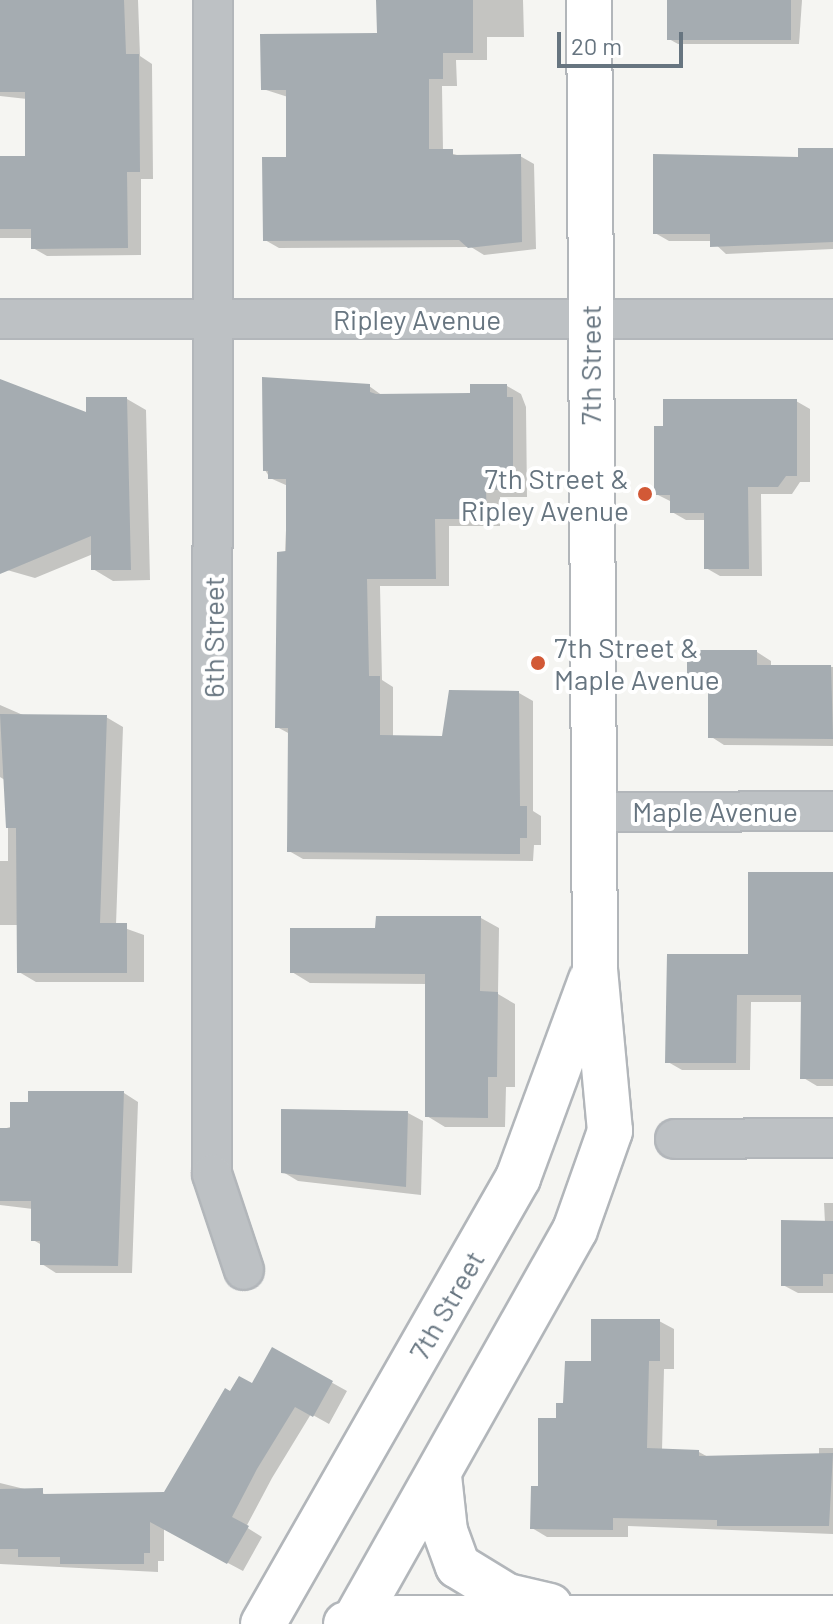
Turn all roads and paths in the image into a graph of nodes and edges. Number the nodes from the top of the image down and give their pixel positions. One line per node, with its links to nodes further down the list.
1 (213, 0): 4 (street, 6th Street)
2 (589, 0): 5 (street, 7th Street)
3 (0, 319): 4 (street, Ripley Avenue)
4 (213, 319): 5 (street, Ripley Avenue); 12 (street, 6th Street)
5 (590, 319): 6 (street, Ripley Avenue); 8 (street, 7th Street)
6 (833, 319)
7 (833, 811): 8 (street, Maple Avenue)
8 (598, 812): 9 (street, 7th Street)
9 (595, 970): 13 (street, 7th Street); 17 (street, 7th Street)
10 (833, 1138): 11 (street)
11 (675, 1139)
12 (244, 1270)
13 (439, 1476): 14 (street); 16 (street, 7th Street)
14 (599, 1618): 15 (street); 16 (street)
15 (833, 1618)
16 (351, 1622)
17 (263, 1624)

